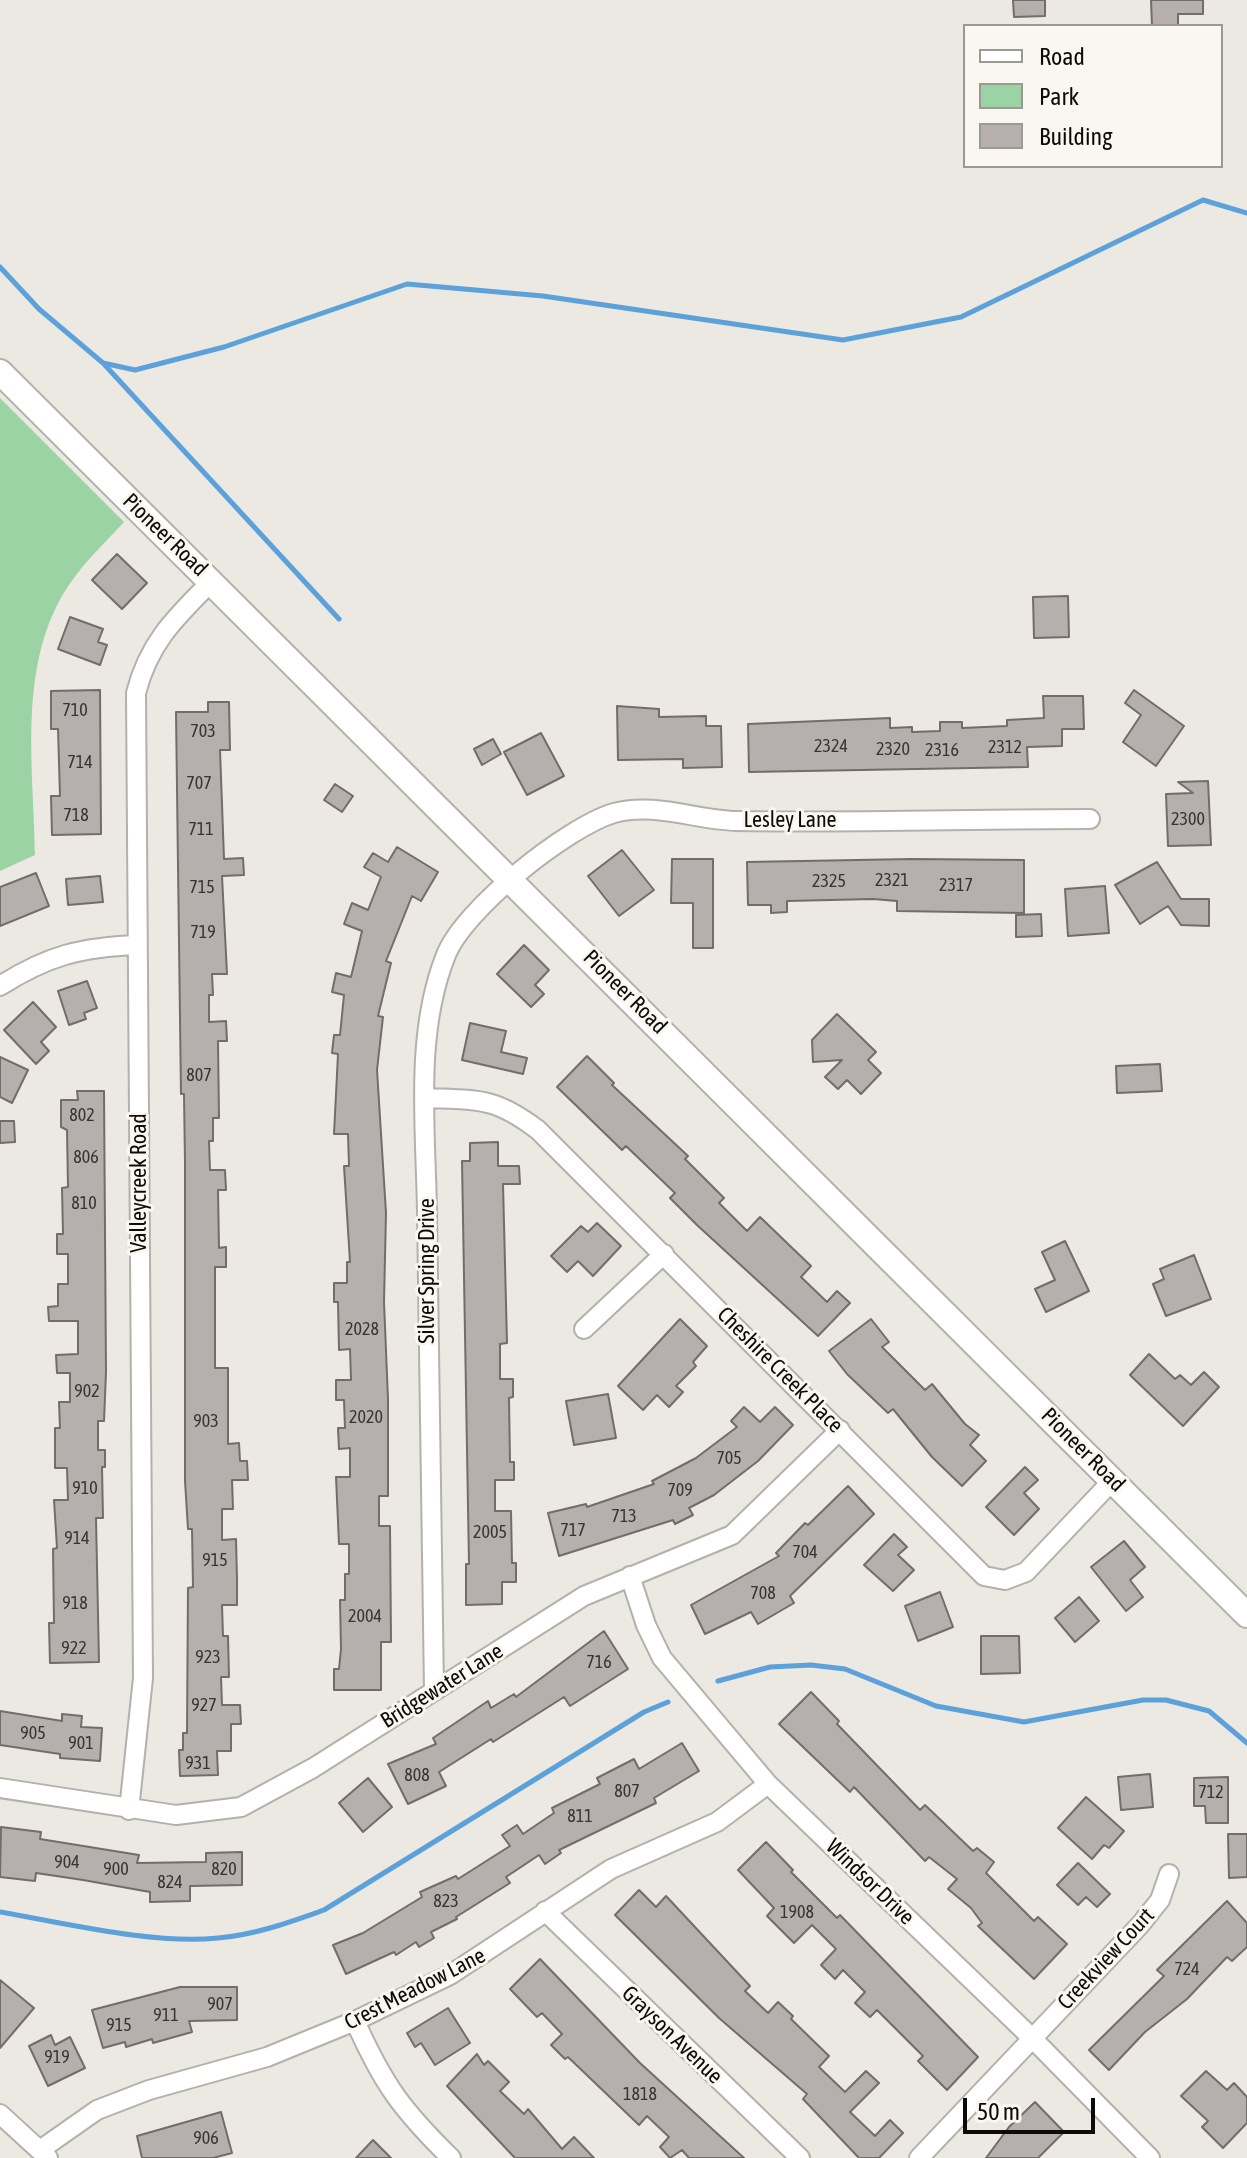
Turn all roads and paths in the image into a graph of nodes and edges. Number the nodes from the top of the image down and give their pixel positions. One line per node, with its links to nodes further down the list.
1 (0, 372): 2 (main road, Pioneer Road)
2 (212, 581): 4 (main road, Pioneer Road); 5 (street, Valleycreek Road)
3 (1090, 819): 4 (street, Lesley Lane)
4 (513, 880): 7 (street, Silver Spring Drive); 11 (main road, Pioneer Road)
5 (137, 945): 6 (street); 17 (street, Valleycreek Road)
6 (0, 986)
7 (426, 1098): 8 (street, Cheshire Creek Place); 14 (street, Silver Spring Drive)
8 (664, 1254): 9 (street); 10 (street, Cheshire Creek Place)
9 (584, 1329)
10 (840, 1430): 11 (street, Cheshire Creek Place); 12 (street, Bridgewater Lane)
11 (1113, 1480): 13 (main road, Pioneer Road)
12 (630, 1576): 14 (street, Bridgewater Lane); 15 (street, Windsor Drive)
13 (1247, 1615)
14 (434, 1690): 17 (street, Bridgewater Lane)
15 (768, 1784): 19 (street, Crest Meadow Lane); 21 (street, Windsor Drive)
16 (0, 1788): 17 (street, Bridgewater Lane)
17 (129, 1810)
18 (1169, 1874): 21 (street, Creekview Court)
19 (545, 1911): 20 (street, Crest Meadow Lane); 25 (street, Grayson Avenue)
20 (355, 2021): 23 (street, Crest Meadow Lane); 24 (street)
21 (1032, 2038): 26 (street, Creekview Court); 27 (street, Windsor Drive)
22 (0, 2114): 23 (street)
23 (44, 2154)
24 (451, 2158)
25 (800, 2158)
26 (919, 2158)
27 (1150, 2158)

